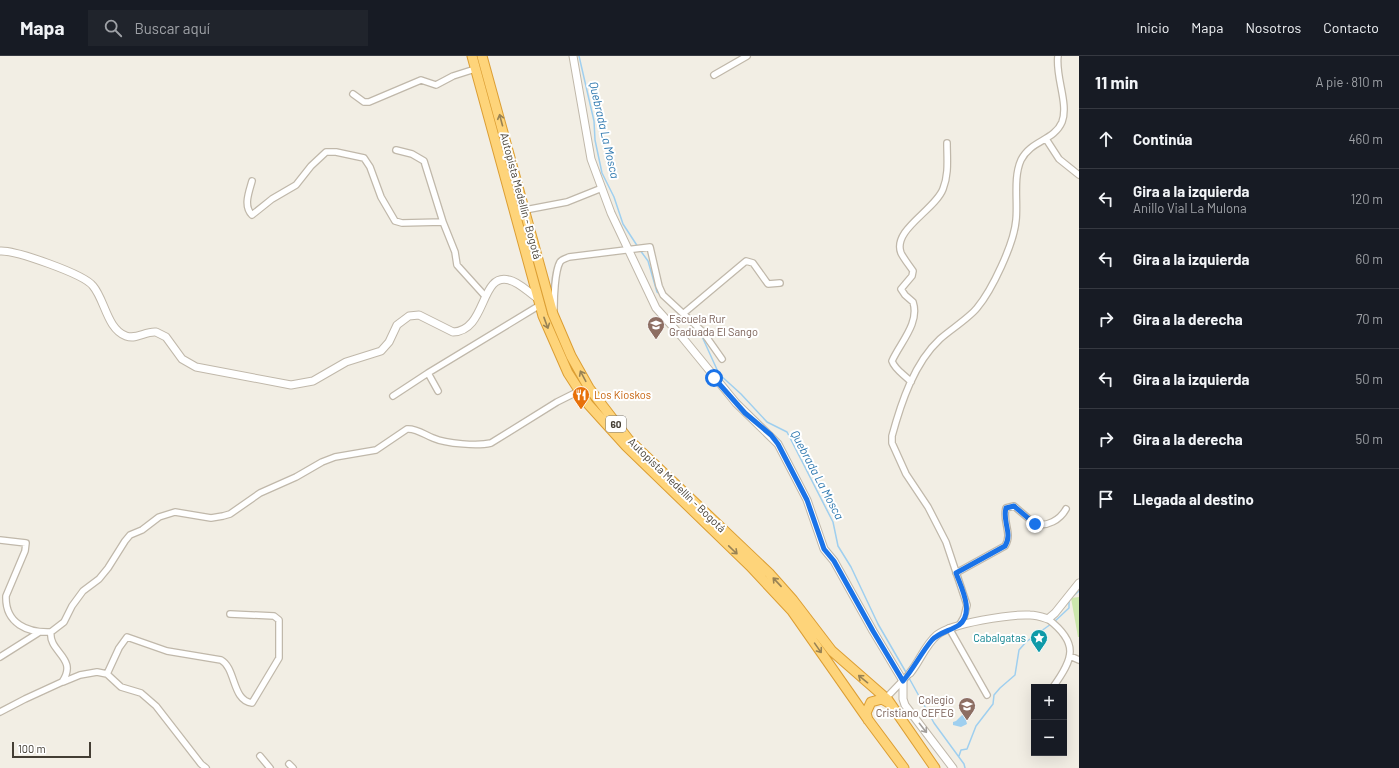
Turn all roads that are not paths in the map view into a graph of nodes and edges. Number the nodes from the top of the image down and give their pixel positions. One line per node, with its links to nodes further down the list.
1 (472, 56): 6 (highway, Autopista Medellín - Bogotá / 60)
2 (482, 56): 17 (highway, Autopista Medellín - Bogotá / 60, one-way to 2)
3 (573, 56): 16 (street)
4 (747, 56): 7 (street)
5 (1058, 56): 9 (street)
6 (475, 69): 8 (street); 23 (highway, Autopista Medellín - Bogotá / 60)
7 (714, 75)
8 (353, 94)
9 (1046, 139): 13 (street); 28 (street)
10 (947, 143): 28 (street)
11 (396, 150): 18 (street)
12 (1079, 168): 13 (street)
13 (1072, 170): 14 (street)
14 (1079, 175)
15 (252, 181): 18 (street)
16 (602, 188): 17 (street); 20 (street)
17 (525, 210): 25 (highway, Autopista Medellín - Bogotá / 60)
18 (443, 222): 22 (street)
19 (0, 251): 22 (street)
20 (630, 251): 24 (street); 25 (street); 46 (street)
21 (780, 283): 24 (street)
22 (485, 296): 23 (street)
23 (539, 301): 27 (street); 30 (highway, Autopista Medellín - Bogotá / 60, one-way to 30)
24 (684, 313): 26 (street)
25 (553, 314): 50 (highway, Autopista Medellín - Bogotá / 60, one-way to 25)
26 (722, 359)
27 (428, 373): 29 (street); 31 (street)
28 (911, 382): 34 (street)
29 (438, 390)
30 (579, 391): 41 (street); 52 (highway, Autopista Medellín - Bogotá / 60, one-way to 52)
31 (393, 396)
32 (1066, 509): 34 (street)
33 (0, 540): 40 (street)
34 (956, 573): 38 (street)
35 (1079, 583): 37 (street)
36 (230, 614): 45 (street)
37 (1051, 622): 38 (street); 42 (street)
38 (960, 624): 39 (street)
39 (949, 628): 46 (street); 49 (street)
40 (38, 632): 41 (street); 43 (street)
41 (51, 632): 47 (street)
42 (1070, 656): 44 (street); 48 (street)
43 (0, 657)
44 (1079, 660)
45 (107, 674): 47 (street); 55 (street)
46 (907, 677): 50 (street); 60 (street, one-way to 60)
47 (62, 682): 51 (street)
48 (1055, 684)
49 (988, 695)
50 (889, 701): 52 (highway); 53 (highway, Autopista Medellín - Bogotá / 60)
51 (0, 712)
52 (869, 721): 57 (highway, Autopista Medellín - Bogotá / 60)
53 (922, 748): 58 (highway); 59 (highway, Autopista Medellín - Bogotá / 60)
54 (260, 756): 56 (street)
55 (206, 768)
56 (270, 768)
57 (904, 768)
58 (928, 768)
59 (935, 768)
60 (953, 768)

